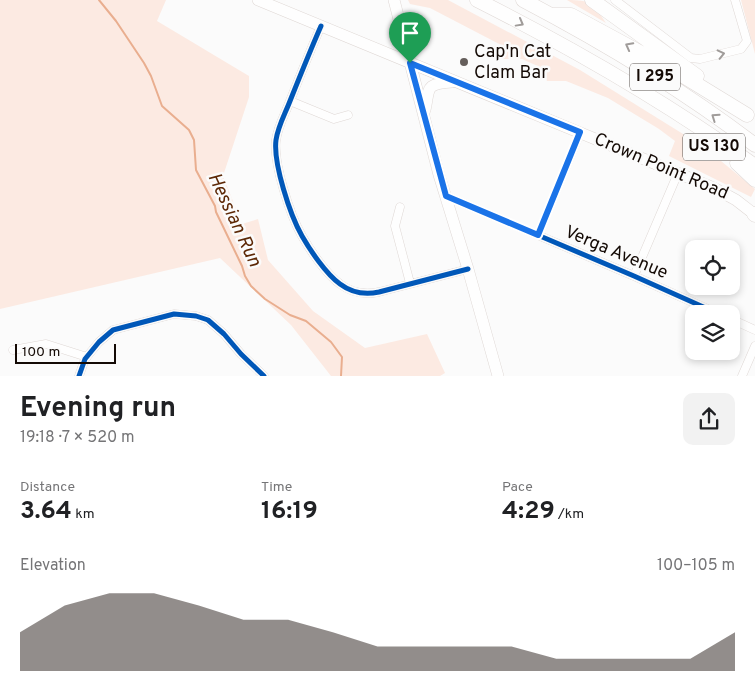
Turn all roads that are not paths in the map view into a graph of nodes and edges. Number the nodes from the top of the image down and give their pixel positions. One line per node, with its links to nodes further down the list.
1 (258, 0): 9 (main road, Crown Point Road)
2 (477, 0): 13 (highway, I 295, one-way to 13)
3 (523, 0): 8 (highway, I 295)
4 (592, 0): 16 (highway)
5 (615, 0): 6 (street, one-way to 6)
6 (735, 0)
7 (395, 4): 10 (main road)
8 (551, 14): 16 (highway, US 130, one-way to 8); 18 (highway, I 295, one-way to 8)
9 (321, 26): 10 (main road, Crown Point Road); 12 (street)
10 (410, 63): 11 (main road, Crown Point Road); 14 (main road)
11 (453, 82): 14 (main road); 17 (main road, Crown Point Road)
12 (290, 101): 15 (street); 28 (street)
13 (674, 113): 19 (highway, I 295); 21 (highway, US 130)
14 (423, 114): 22 (main road)
15 (348, 115)
16 (751, 118)
17 (580, 132): 20 (main road, Crown Point Road); 25 (street)
18 (755, 145)
19 (755, 166)
20 (678, 173): 24 (main road, Crown Point Road); 27 (street)
21 (755, 180)
22 (446, 196): 25 (street, Verga Avenue); 26 (main road)
23 (400, 207): 28 (street)
24 (755, 215)
25 (538, 235): 27 (street, Verga Avenue)
26 (468, 269): 28 (street); 37 (main road)
27 (634, 276): 29 (street, Verga Avenue)
28 (410, 284)
29 (699, 305)
30 (740, 323): 31 (street)
31 (755, 330)
32 (755, 346): 38 (street)
33 (13, 350): 34 (street)
34 (87, 357): 35 (street); 36 (street)
35 (79, 376)
36 (264, 376)
37 (498, 376)
38 (742, 376)

